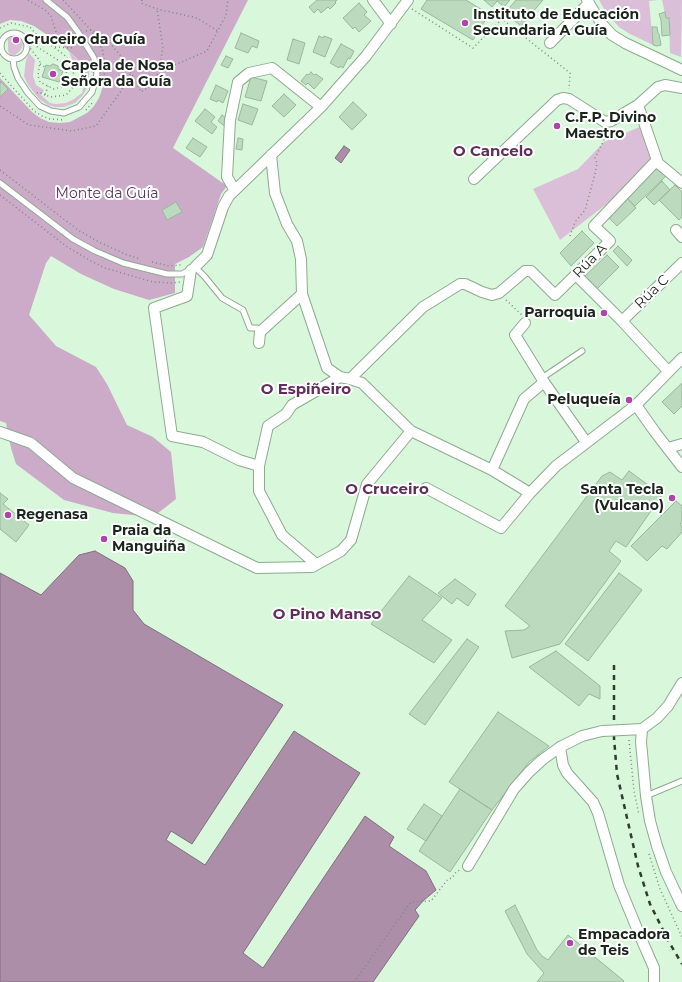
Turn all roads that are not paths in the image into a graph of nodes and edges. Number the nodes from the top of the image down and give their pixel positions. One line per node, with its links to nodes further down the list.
1 (46, 0): 7 (lane)
2 (373, 0): 5 (street)
3 (588, 1): 6 (street); 8 (street)
4 (407, 2): 5 (street)
5 (391, 24): 11 (street)
6 (550, 43)
7 (13, 59): 7 (lane)
8 (682, 70)
9 (682, 88): 10 (street)
10 (638, 105): 13 (street); 14 (street)
11 (321, 107): 12 (street); 17 (street)
12 (272, 155): 17 (street); 21 (street)
13 (657, 160): 16 (street); 20 (street, Rúa A)
14 (474, 179)
15 (0, 183): 19 (lane)
16 (682, 183)
17 (234, 190): 19 (street)
18 (682, 263): 22 (street, Rúa C)
19 (193, 269): 24 (lane); 37 (street)
20 (576, 275): 22 (street); 29 (street, Rúa A)
21 (302, 294): 24 (street); 29 (street)
22 (622, 321): 28 (street)
23 (525, 324): 30 (street)
24 (260, 332): 25 (street)
25 (259, 343)
26 (582, 351): 30 (lane)
27 (682, 358): 28 (street)
28 (668, 371): 31 (street)
29 (345, 378): 32 (street); 37 (street)
30 (543, 380): 34 (street); 39 (street)
31 (636, 405): 34 (street); 36 (street)
32 (411, 431): 39 (street); 42 (street)
33 (0, 432): 42 (street)
34 (586, 442): 41 (street)
35 (682, 444): 36 (street)
36 (668, 448): 38 (street)
37 (259, 466): 42 (street)
38 (682, 467)
39 (492, 470): 41 (street)
40 (426, 488): 41 (street)
41 (530, 494)
42 (316, 564)
43 (682, 683): 44 (street)
44 (642, 729): 45 (street, bridge); 47 (street)
45 (560, 747): 48 (street); 50 (street)
46 (682, 781): 47 (lane)
47 (646, 796): 49 (street)
48 (468, 866)
49 (682, 905)
50 (654, 982)

